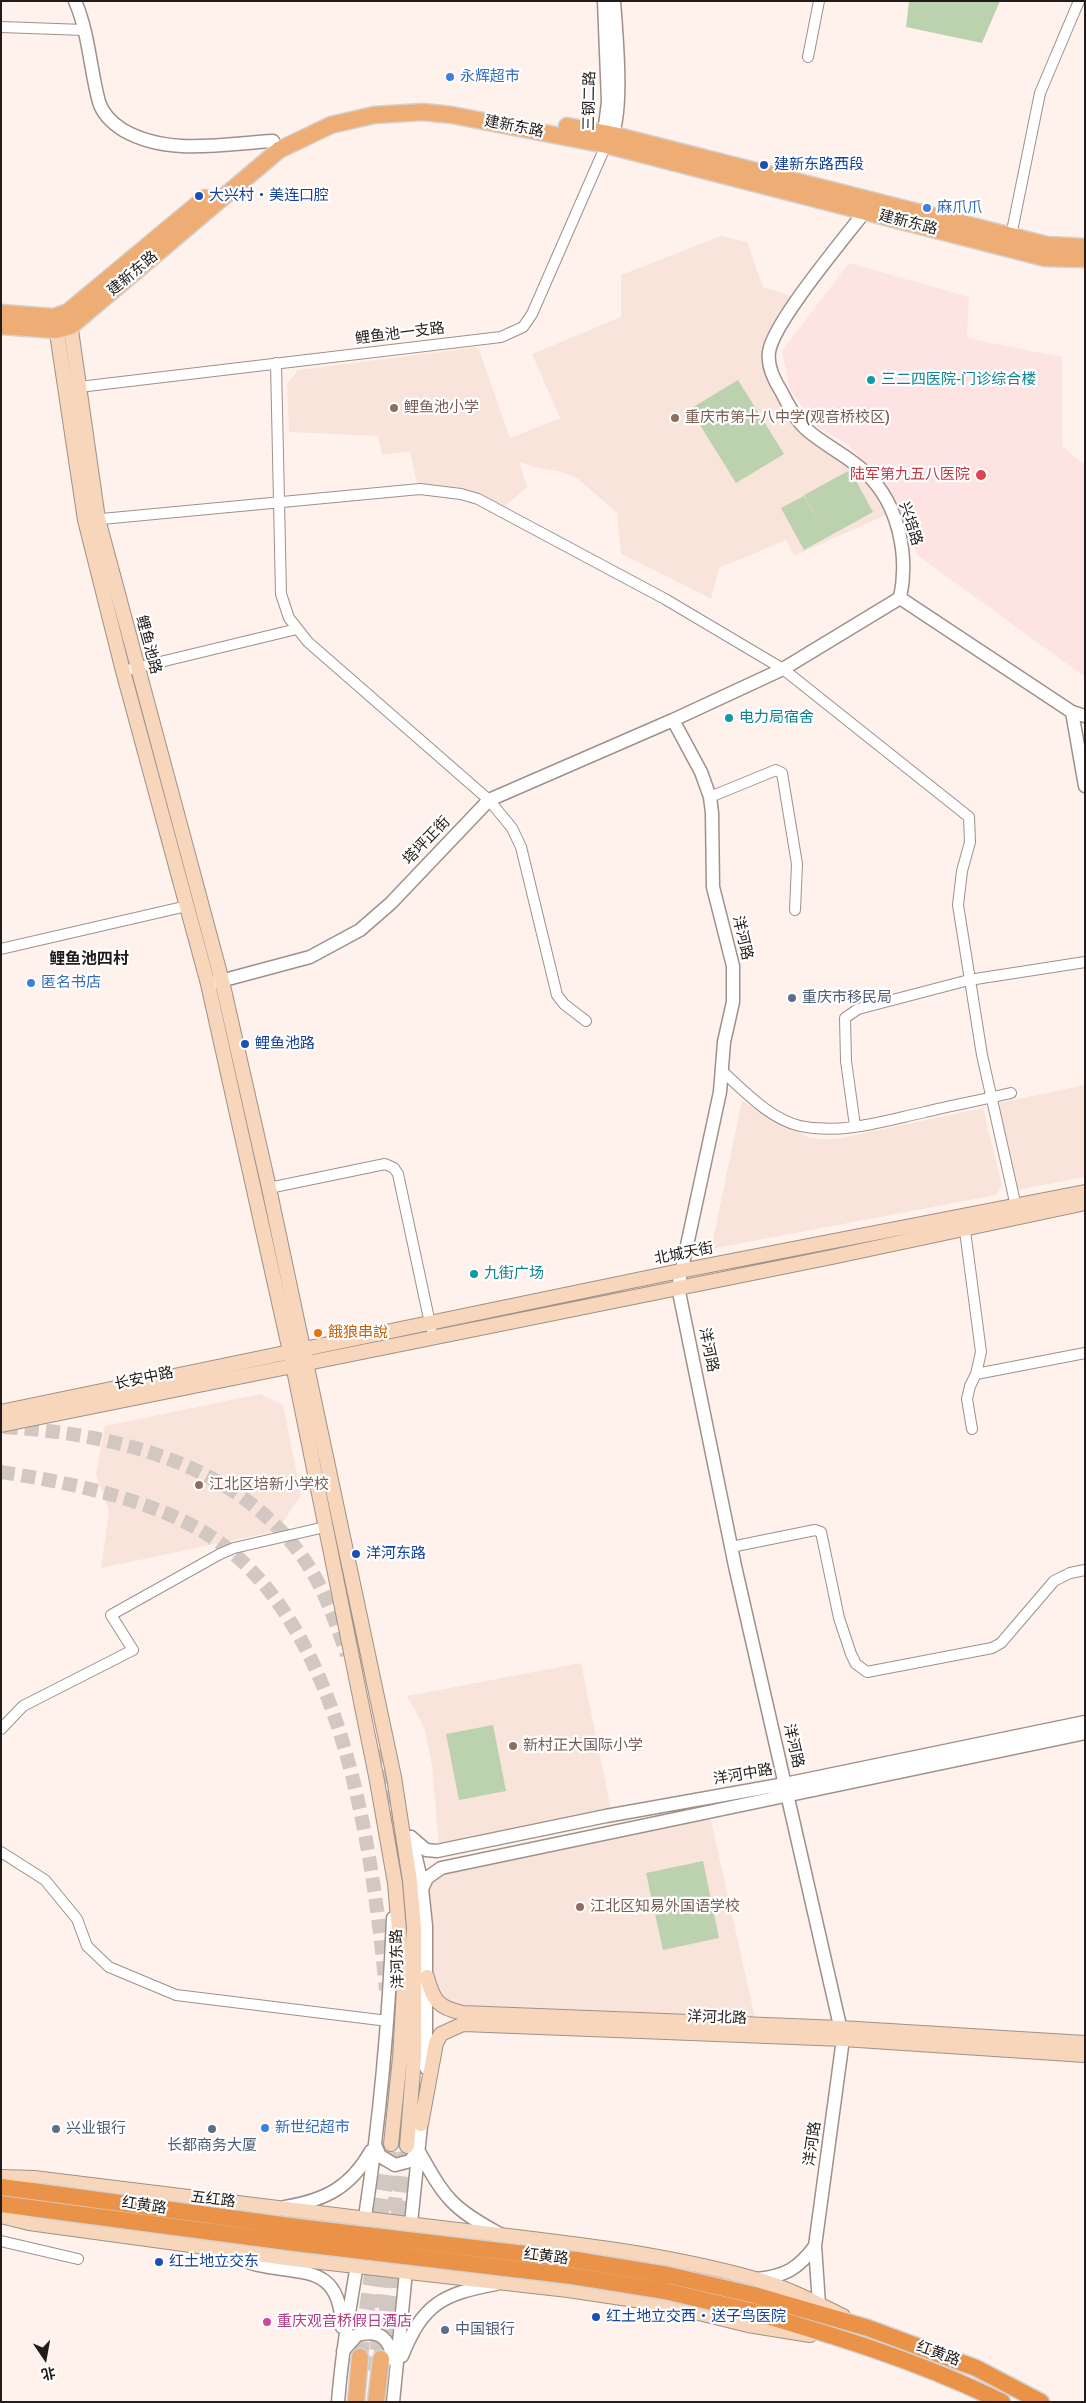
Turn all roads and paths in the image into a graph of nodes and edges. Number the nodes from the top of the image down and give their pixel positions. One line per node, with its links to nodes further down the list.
1 (75, 1): 7 (street)
2 (604, 1): 9 (street, 三钢二路)
3 (614, 1): 9 (street, 三钢二路)
4 (819, 1): 8 (street)
5 (1079, 1): 12 (street)
6 (1, 27): 7 (street)
7 (84, 30): 10 (street)
8 (808, 57)
9 (608, 137): 10 (main road, 建新东路); 11 (main road, 建新东路); 16 (main road, 建新东路); 18 (street, 鲤鱼池一支路)
10 (273, 141): 16 (main road, 建新东路)
11 (868, 207): 12 (main road, 建新东路); 14 (main road, 建新东路); 22 (street, 兴培路)
12 (1011, 236): 13 (main road, 建新东路)
13 (1085, 247)
14 (1085, 259)
15 (1, 313): 16 (main road)
16 (62, 321): 17 (main road); 19 (main road, 鲤鱼池路); 21 (main road, 鲤鱼池路)
17 (1, 326)
18 (276, 364): 19 (street, 鲤鱼池一支路); 20 (street)
19 (79, 387): 21 (main road, 鲤鱼池路)
20 (278, 502): 21 (street); 23 (street); 25 (street)
21 (92, 520): 24 (main road, 鲤鱼池路); 26 (main road, 鲤鱼池路)
22 (900, 598): 25 (street); 27 (street)
23 (297, 629): 24 (street); 32 (street)
24 (137, 667): 26 (street); 38 (main road, 鲤鱼池路)
25 (783, 669): 29 (street); 37 (street)
26 (123, 670): 33 (main road, 鲤鱼池路)
27 (1072, 712): 28 (street); 30 (street)
28 (1085, 716)
29 (673, 720): 31 (street, 洋河路); 32 (street, 塔坪正街)
30 (1085, 786)
31 (710, 797): 34 (street); 41 (street, 洋河路)
32 (489, 800): 38 (street, 塔坪正街); 40 (street)
33 (187, 906): 35 (street); 39 (main road, 鲤鱼池路)
34 (795, 910)
35 (1, 949)
36 (1085, 962): 37 (street)
37 (969, 980): 43 (street); 44 (street)
38 (222, 981): 39 (street, 塔坪正街); 45 (main road, 鲤鱼池路)
39 (208, 984): 55 (main road, 鲤鱼池路)
40 (586, 1021)
41 (722, 1071): 44 (street); 50 (street, 洋河路)
42 (1011, 1094): 43 (street)
43 (991, 1098): 44 (street); 48 (street)
44 (855, 1126)
45 (269, 1188): 52 (street); 55 (main road, 鲤鱼池路)
46 (1085, 1192): 48 (main road, 北城天街)
47 (1085, 1203): 48 (main road, 北城天街)
48 (1017, 1212): 49 (main road, 北城天街)
49 (964, 1223): 50 (main road, 北城天街); 51 (main road, 北城天街); 56 (street)
50 (680, 1271): 51 (street, 洋河路); 52 (main road, 北城天街)
51 (678, 1287): 53 (main road, 北城天街); 61 (street, 洋河路)
52 (430, 1322): 53 (street); 55 (main road, 北城天街)
53 (433, 1336): 55 (main road, 北城天街)
54 (1085, 1353): 56 (street)
55 (298, 1357): 57 (main road, 长安中路); 58 (main road, 长安中路); 60 (main road, 洋河东路); 66 (main road, 洋河东路)
56 (976, 1374): 59 (street)
57 (1, 1412)
58 (1, 1425)
59 (972, 1429)
60 (326, 1527): 64 (street); 70 (main road, 洋河东路)
61 (731, 1547): 62 (street); 67 (street, 洋河路)
62 (1085, 1570)
63 (1085, 1722): 67 (street, 洋河中路)
64 (1, 1729)
65 (1085, 1734): 67 (street, 洋河中路)
66 (394, 1777): 68 (street); 80 (main road, 洋河东路)
67 (786, 1789): 68 (street, 洋河中路); 71 (street, 洋河中路); 74 (street, 洋河路)
68 (411, 1837): 71 (street)
69 (1, 1852): 73 (street)
70 (395, 1883): 73 (street); 78 (main road, 洋河东路)
71 (422, 1889): 72 (street)
72 (427, 1977): 74 (main road, 洋河北路); 77 (street)
73 (388, 2021): 79 (street)
74 (842, 2033): 75 (main road, 洋河北路); 76 (main road, 洋河北路); 77 (main road, 洋河北路); 91 (street, 洋河路)
75 (1085, 2043)
76 (1085, 2054)
77 (421, 2124): 80 (street)
78 (391, 2144)
79 (374, 2145): 80 (street); 84 (street); 86 (street)
80 (413, 2148): 87 (street); 88 (street)
81 (1, 2177): 84 (main road, 五红路)
82 (1, 2186): 97 (highway, 红黄路, bridge)
83 (1, 2204): 100 (highway, 红黄路, bridge)
84 (279, 2208): 86 (main road, 五红路); 92 (main road)
85 (1, 2216): 90 (main road)
86 (364, 2219): 87 (main road, 五红路); 94 (street)
87 (411, 2224): 88 (main road, 五红路); 95 (street)
88 (503, 2235): 96 (main road); 97 (main road, 五红路)
89 (1, 2241): 93 (street)
90 (204, 2246): 92 (main road); 101 (street)
91 (815, 2246): 97 (street); 98 (street, 洋河路)
92 (273, 2256): 94 (main road)
93 (78, 2259)
94 (356, 2266): 95 (main road); 101 (street)
95 (406, 2272): 96 (main road); 104 (street)
96 (504, 2282): 100 (main road); 104 (street)
97 (756, 2287): 98 (main road, 五红路); 99 (highway, 红黄路)
98 (819, 2304): 99 (main road, 五红路)
99 (868, 2328): 110 (highway, 红黄路)
100 (863, 2344): 109 (highway, 红黄路)
101 (342, 2352): 104 (street); 105 (street)
102 (360, 2357): 106 (main road)
103 (381, 2359): 107 (main road)
104 (396, 2370): 108 (street)
105 (338, 2402)
106 (356, 2402)
107 (376, 2402)
108 (393, 2402)
109 (1002, 2402)
110 (1041, 2402)

